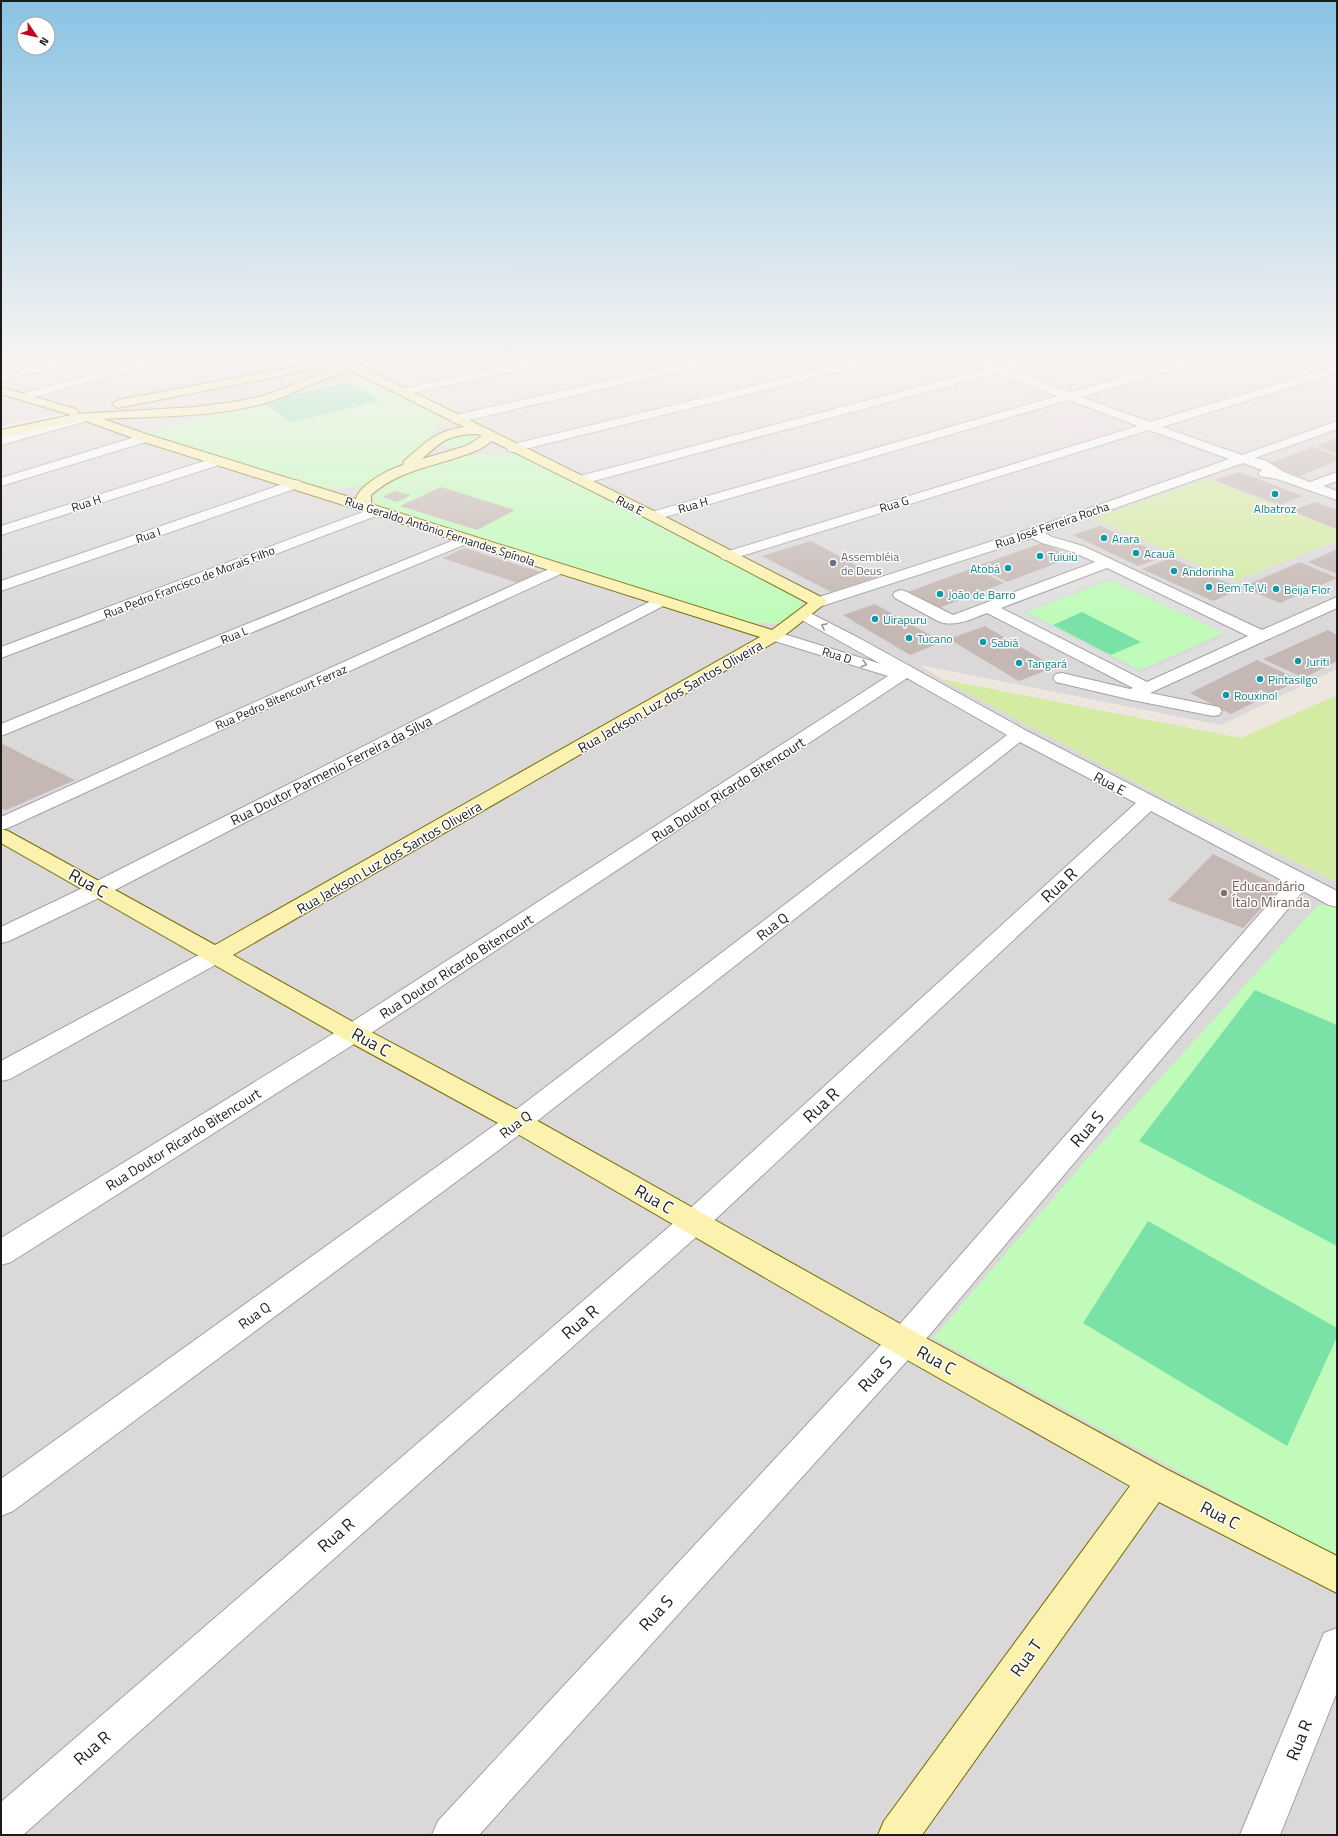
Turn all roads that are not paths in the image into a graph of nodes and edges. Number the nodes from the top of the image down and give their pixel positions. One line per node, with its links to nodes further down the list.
1 (120, 446): 22 (street)
2 (169, 446): 17 (street, Rua Geraldo Antônio Fernandes Spínola)
3 (428, 446): 18 (street)
4 (442, 446): 14 (street)
5 (477, 446): 14 (street)
6 (510, 446): 13 (street, Rua E)
7 (529, 446): 13 (street)
8 (710, 446): 21 (street)
9 (897, 446): 29 (street, Rua H)
10 (1084, 446): 35 (street, Rua G)
11 (1196, 446): 15 (street)
12 (1279, 446): 16 (street, Rua José Ferreira Rocha)
13 (516, 449): 14 (street); 21 (street, Rua E)
14 (462, 451): 18 (street)
15 (1226, 458): 16 (street, Rua José Ferreira Rocha); 19 (street); 30 (street, Rua José Ferreira Rocha)
16 (1244, 458): 19 (street)
17 (217, 461): 23 (street, Rua Geraldo Antônio Fernandes Spínola); 31 (street, Rua H)
18 (403, 469): 24 (street)
19 (1279, 475): 25 (street)
20 (1337, 476): 25 (street)
21 (581, 480): 29 (street, Rua E)
22 (1, 482)
23 (295, 484): 26 (street, Rua Geraldo Antônio Fernandes Spínola); 38 (street, Rua I)
24 (374, 485): 26 (street); 28 (street)
25 (1311, 486): 27 (street)
26 (319, 492): 28 (street, Rua Geraldo Antônio Fernandes Spínola)
27 (1337, 496)
28 (371, 509): 33 (street, Rua Geraldo Antônio Fernandes Spínola); 47 (street, Rua Pedro Francisco de Morais Filho)
29 (653, 516): 35 (street, Rua E)
30 (1046, 528): 32 (street, Rua José Ferreira Rocha); 34 (street)
31 (1, 531)
32 (1032, 532): 34 (street); 41 (street, Rua José Ferreira Rocha)
33 (466, 539): 37 (street, Rua Geraldo Antônio Fernandes Spínola); 52 (street, Rua L)
34 (1078, 549): 36 (street)
35 (727, 556): 41 (street, Rua E)
36 (1107, 563): 43 (street); 46 (street)
37 (560, 569): 40 (street, Rua Geraldo Antônio Fernandes Spínola); 55 (street, Rua Pedro Bitencourt Ferraz)
38 (1, 586)
39 (901, 595): 43 (street)
40 (661, 601): 45 (street, Rua Geraldo Antônio Fernandes Spínola); 58 (street, Rua Doutor Parmenio Ferreira da Silva)
41 (820, 602): 44 (street, Rua José Ferreira Rocha)
42 (1337, 602): 46 (street)
43 (987, 607): 50 (street)
44 (804, 615): 45 (street, Rua José Ferreira Rocha); 48 (street, Rua E, one-way to 44)
45 (774, 636): 48 (street, Rua D, one-way to 48); 61 (street, Rua Jackson Luz dos Santos Oliveira)
46 (1261, 636): 50 (street)
47 (1, 653)
48 (910, 676): 53 (street, Rua E); 62 (street, Rua Doutor Ricardo Bitencourt)
49 (1062, 678): 50 (street)
50 (1139, 692): 51 (street)
51 (1213, 711)
52 (1, 731)
53 (1019, 734): 54 (street, Rua E); 64 (street, Rua Q)
54 (1148, 803): 57 (street, Rua E); 65 (street, Rua R)
55 (1, 824)
56 (1, 836): 58 (street, Rua C)
57 (1299, 882): 59 (street); 67 (street, Rua S)
58 (99, 889): 60 (street, Rua Doutor Parmenio Ferreira da Silva); 61 (street, Rua C)
59 (1337, 900)
60 (1, 936)
61 (216, 955): 62 (street, Rua C); 63 (street, Rua Jackson Luz dos Santos Oliveira)
62 (354, 1033): 64 (street, Rua C); 66 (street, Rua Doutor Ricardo Bitencourt)
63 (1, 1072)
64 (518, 1122): 65 (street, Rua C); 69 (street, Rua Q)
65 (694, 1222): 67 (street, Rua C); 72 (street, Rua R)
66 (1, 1253)
67 (904, 1342): 68 (street, Rua C); 73 (street, Rua S)
68 (1154, 1481): 70 (street, Rua C); 74 (street, Rua T)
69 (1, 1499)
70 (1323, 1568)
71 (1337, 1646): 75 (street, Rua R)
72 (1, 1828)
73 (452, 1835)
74 (898, 1835)
75 (1260, 1835)

